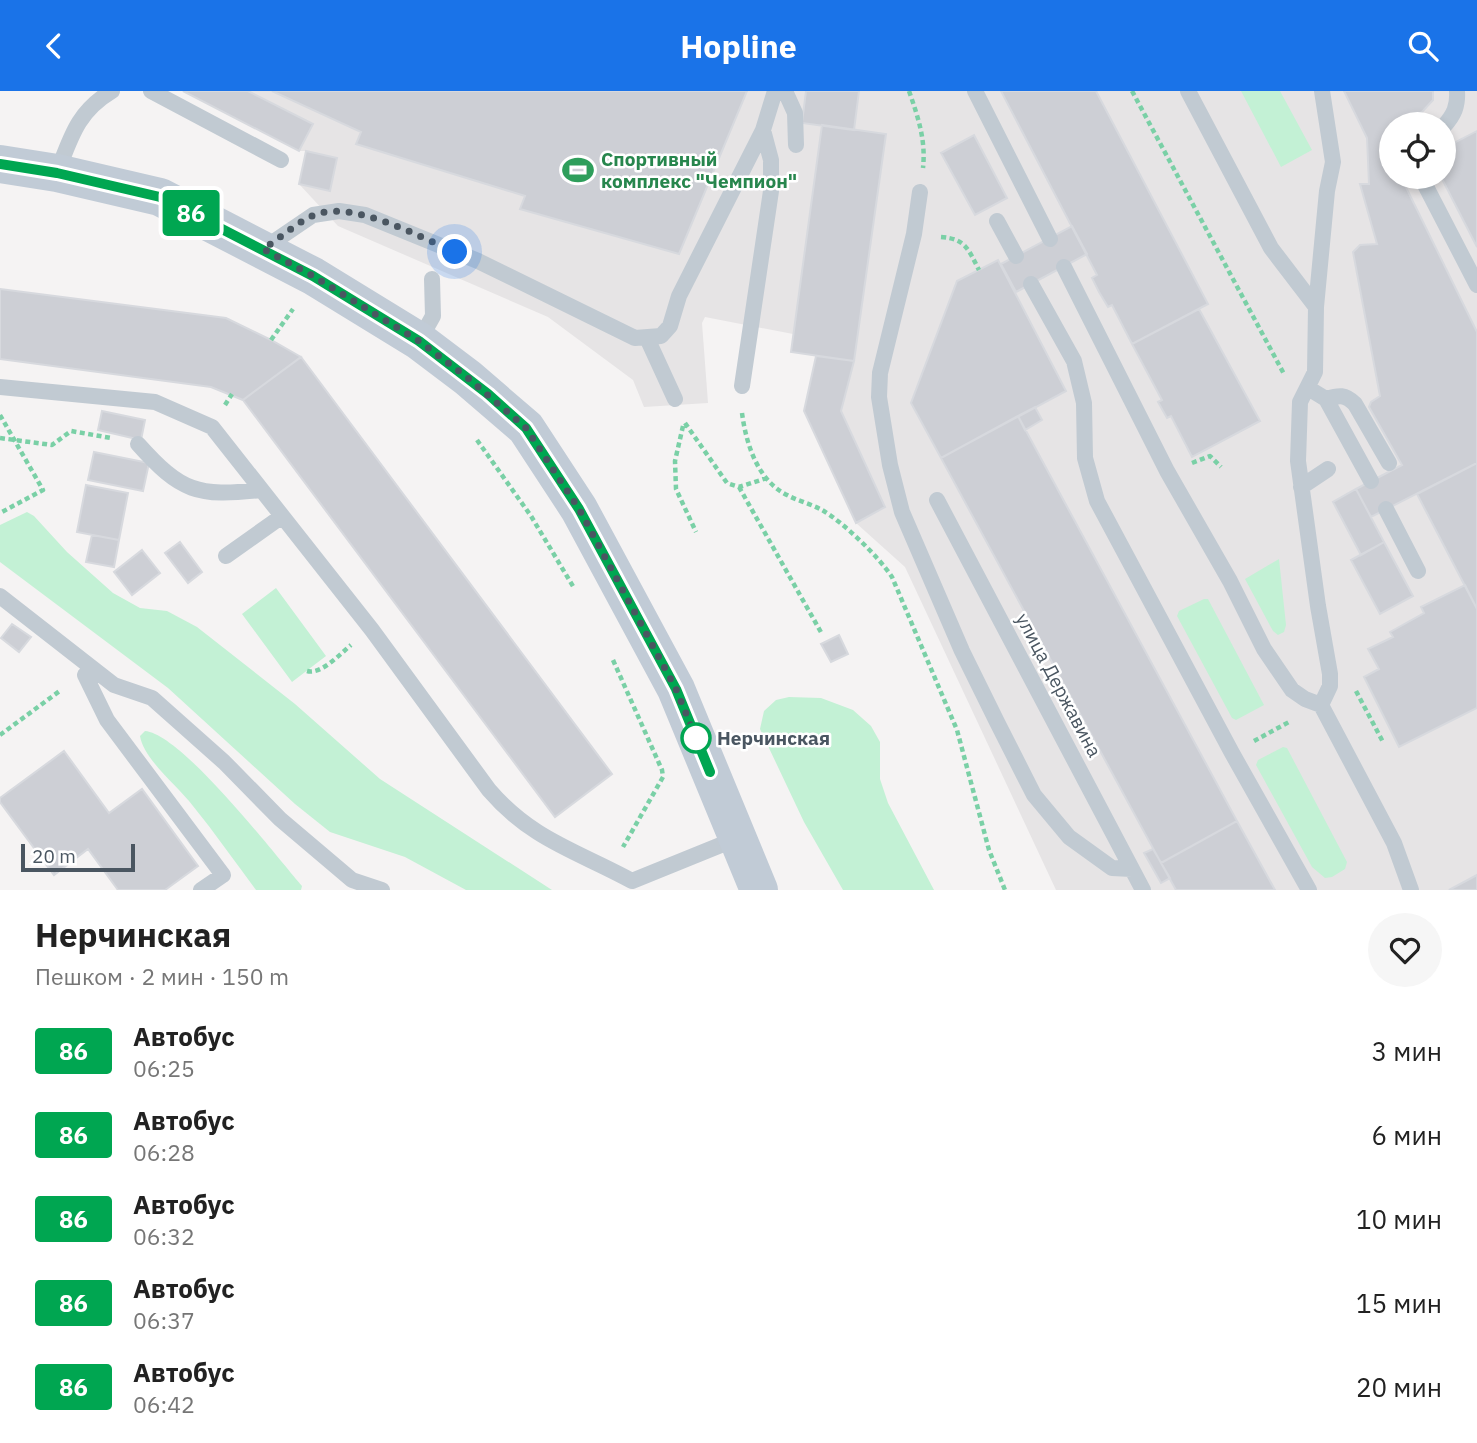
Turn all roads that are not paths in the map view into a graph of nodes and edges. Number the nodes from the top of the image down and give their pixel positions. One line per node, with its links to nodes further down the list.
1 (112, 91): 14 (lane)
2 (151, 91): 12 (lane)
3 (775, 91): 10 (lane)
4 (785, 91): 11 (lane)
5 (975, 91): 18 (lane)
6 (1188, 91): 25 (lane)
7 (1322, 91): 25 (lane)
8 (1457, 91): 9 (lane)
9 (1454, 112)
10 (763, 130): 26 (lane); 28 (lane)
11 (796, 145)
12 (281, 160)
13 (0, 164): 14 (street)
14 (57, 173): 19 (street)
15 (1427, 189): 24 (lane)
16 (920, 192): 48 (lane)
17 (997, 221): 20 (lane)
18 (1050, 239)
19 (263, 249): 26 (lane); 27 (street)
20 (1016, 256)
21 (1064, 267): 46 (lane)
22 (432, 279): 27 (lane)
23 (1031, 284): 54 (lane)
24 (1477, 285)
25 (1316, 307): 30 (lane)
26 (647, 338): 31 (lane)
27 (419, 341): 47 (street)
28 (742, 386)
29 (0, 387): 38 (lane)
30 (1304, 395): 32 (lane); 37 (lane)
31 (675, 399)
32 (1326, 399): 34 (lane); 36 (lane)
33 (138, 444): 38 (lane)
34 (1389, 463)
35 (1328, 470): 37 (lane)
36 (1371, 481)
37 (1301, 488): 46 (lane)
38 (261, 490): 41 (lane)
39 (937, 500): 48 (lane, улица Державина)
40 (1386, 509): 43 (lane)
41 (281, 517): 42 (lane); 47 (lane)
42 (226, 556)
43 (1418, 571)
44 (1, 598): 45 (lane)
45 (89, 672): 49 (lane); 50 (lane)
46 (1321, 705): 55 (lane)
47 (738, 838): 52 (street)
48 (1132, 869): 53 (lane, улица Державина)
49 (346, 885): 51 (lane)
50 (201, 890)
51 (382, 890)
52 (758, 890)
53 (1143, 890)
54 (1309, 890)
55 (1411, 890)

